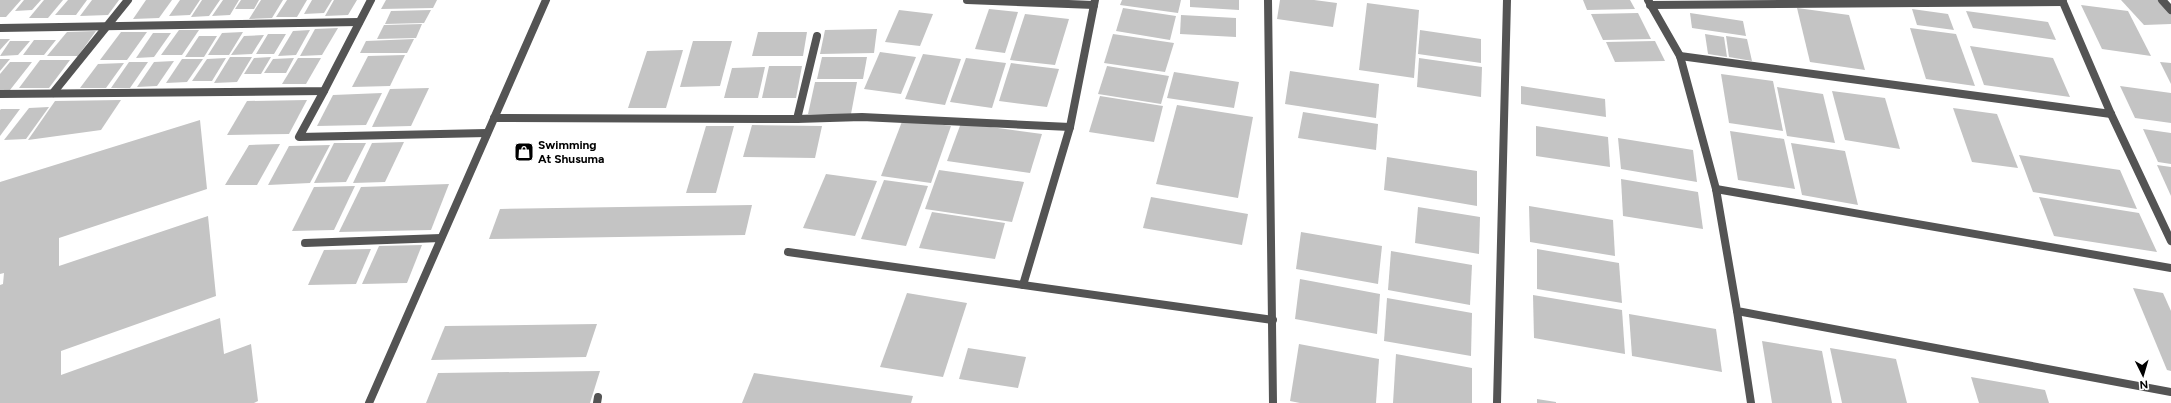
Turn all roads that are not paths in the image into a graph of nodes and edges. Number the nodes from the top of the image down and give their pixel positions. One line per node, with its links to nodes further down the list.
1 (128, 0): 13 (street)
2 (371, 0): 12 (street)
3 (546, 0): 21 (street)
4 (967, 0): 9 (street)
5 (1268, 0): 33 (street)
6 (1507, 0): 37 (street)
7 (2162, 0): 11 (street)
8 (2062, 1): 10 (street); 20 (street)
9 (1095, 3): 23 (street)
10 (1649, 3): 16 (street)
11 (2171, 10)
12 (359, 22): 13 (street); 17 (street)
13 (107, 25): 14 (street); 19 (street)
14 (0, 28)
15 (817, 36): 22 (street)
16 (1680, 56): 20 (street); 25 (street)
17 (324, 91): 19 (street); 24 (street)
18 (0, 94): 19 (street)
19 (53, 94)
20 (2111, 114): 27 (street)
21 (494, 118): 22 (street); 24 (street)
22 (797, 119): 23 (street)
23 (1070, 127): 31 (street)
24 (487, 133): 26 (street)
25 (1716, 189): 30 (street); 32 (street)
26 (441, 238): 28 (street); 35 (street)
27 (2171, 241)
28 (305, 243)
29 (788, 252): 31 (street)
30 (2171, 268)
31 (1022, 285): 33 (street)
32 (1737, 311): 34 (street); 38 (street)
33 (1273, 320): 36 (street)
34 (2171, 392)
35 (369, 403)
36 (1273, 403)
37 (1497, 403)
38 (1751, 403)

